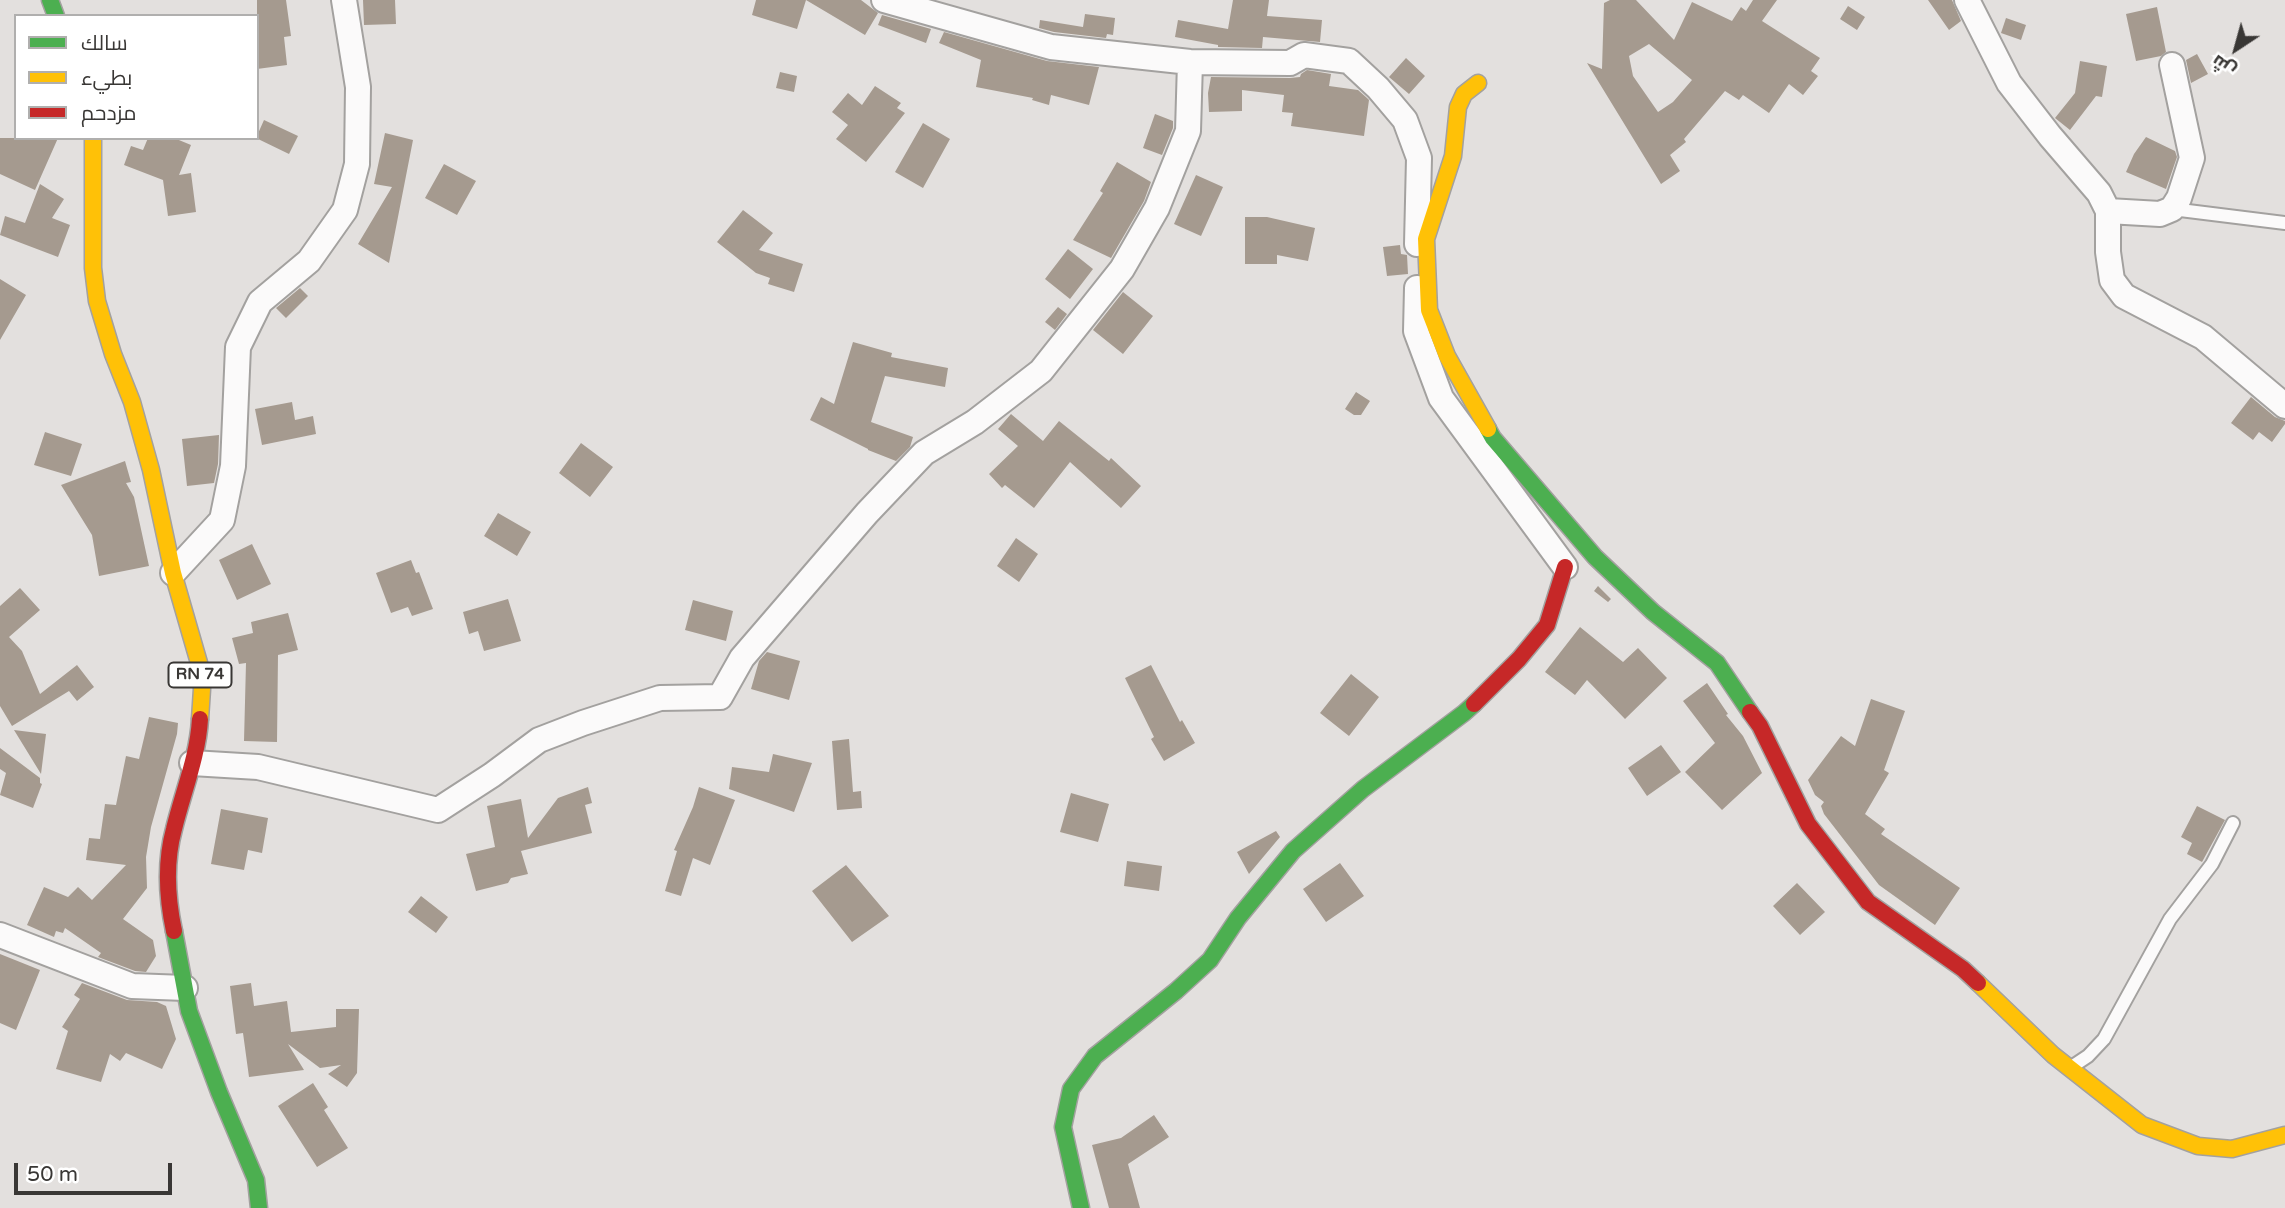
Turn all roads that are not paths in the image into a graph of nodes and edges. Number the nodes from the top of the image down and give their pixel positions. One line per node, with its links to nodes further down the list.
1 (344, 0): 13 (street)
2 (884, 0): 4 (street)
3 (1967, 0): 9 (street)
4 (1190, 62): 12 (street); 14 (street)
5 (2172, 65): 8 (street)
6 (1478, 83): 18 (street)
7 (93, 140): 13 (street, RN 74)
8 (2172, 209): 9 (street); 10 (lane)
9 (2108, 211): 11 (street)
10 (2285, 223)
11 (2285, 405)
12 (1565, 567): 21 (street)
13 (173, 573): 14 (street, RN 74)
14 (192, 764): 17 (street, RN 74)
15 (2233, 822): 18 (lane)
16 (0, 935): 17 (street)
17 (185, 988): 20 (street, RN 74)
18 (2069, 1068): 19 (street)
19 (2285, 1135)
20 (259, 1208)
21 (1081, 1208)

